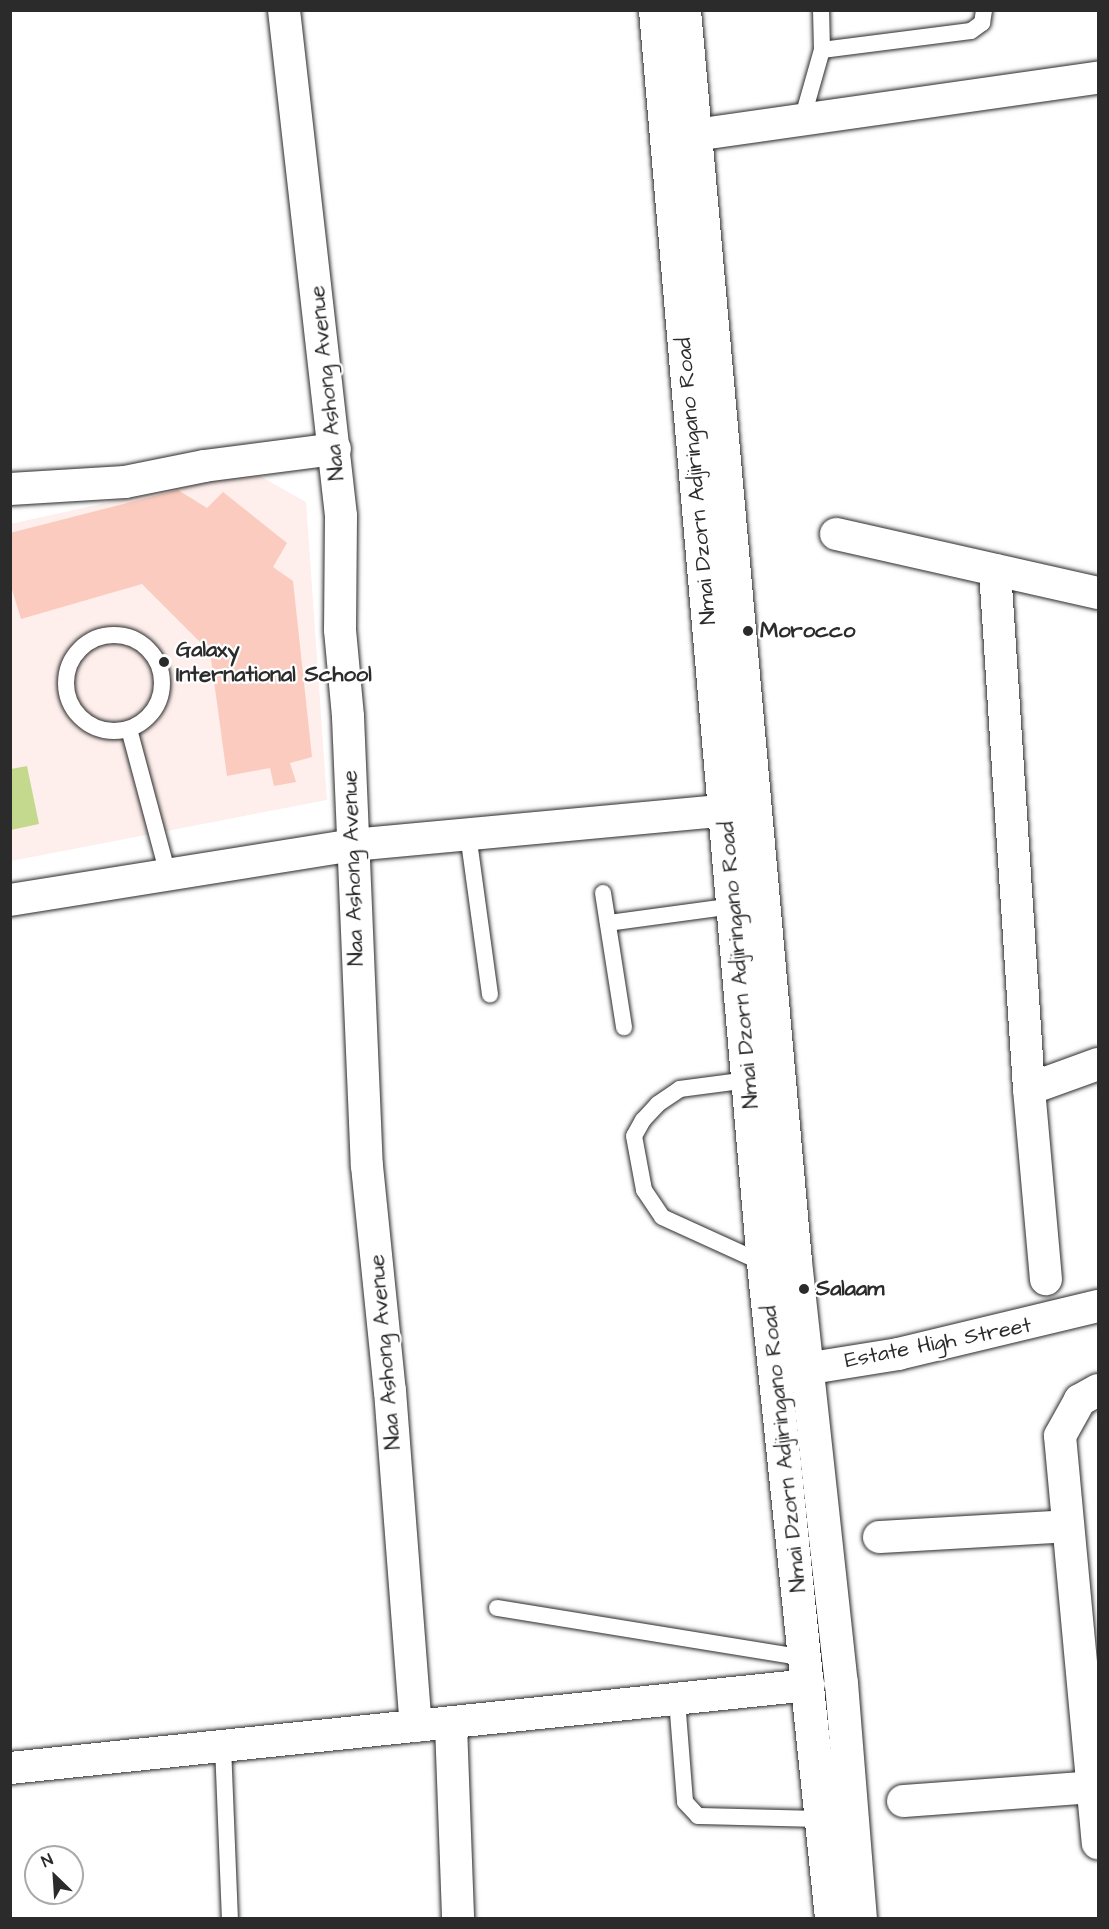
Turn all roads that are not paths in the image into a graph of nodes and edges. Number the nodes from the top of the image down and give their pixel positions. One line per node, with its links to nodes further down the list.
1 (284, 10): 10 (street, Naa Ashong Avenue)
2 (655, 10): 16 (main road, Nmai Dzorn Adjiringano Road)
3 (684, 10): 9 (main road, Nmai Dzorn Adjiringano Road)
4 (822, 10): 6 (lane)
5 (984, 10): 6 (lane)
6 (822, 50): 8 (lane)
7 (1098, 78): 8 (street)
8 (802, 120): 9 (street)
9 (695, 135): 16 (main road, Nmai Dzorn Adjiringano Road)
10 (335, 449): 11 (street); 18 (street, Naa Ashong Avenue)
11 (10, 489)
12 (836, 534): 13 (street)
13 (996, 570): 14 (street); 28 (street)
14 (1098, 593)
15 (129, 729): 15 (lane); 19 (lane)
16 (742, 809): 17 (street); 22 (main road, Nmai Dzorn Adjiringano Road); 32 (main road, Nmai Dzorn Adjiringano Road)
17 (468, 834): 18 (street); 24 (lane)
18 (352, 845): 19 (street); 40 (street, Naa Ashong Avenue)
19 (168, 875): 21 (street)
20 (603, 893): 23 (lane)
21 (10, 900)
22 (734, 906): 23 (lane); 27 (main road, Nmai Dzorn Adjiringano Road)
23 (608, 923): 25 (lane)
24 (490, 994)
25 (624, 1027)
26 (1098, 1064): 28 (street)
27 (748, 1080): 29 (main road, Nmai Dzorn Adjiringano Road); 29 (lane)
28 (1029, 1089): 30 (street)
29 (764, 1263): 32 (main road, Nmai Dzorn Adjiringano Road)
30 (1046, 1279)
31 (1098, 1306): 32 (street, Estate High Street)
32 (792, 1371): 37 (main road, Nmai Dzorn Adjiringano Road); 51 (main road, Nmai Dzorn Adjiringano Road)
33 (1098, 1390): 34 (street)
34 (1068, 1526): 35 (street); 41 (street)
35 (879, 1538)
36 (497, 1608): 37 (lane)
37 (808, 1672): 38 (street); 46 (main road, Nmai Dzorn Adjiringano Road)
38 (677, 1700): 39 (street); 46 (lane)
39 (451, 1725): 40 (street); 49 (street)
40 (416, 1726): 42 (street)
41 (1093, 1732): 44 (street)
42 (223, 1746): 43 (street); 48 (lane)
43 (10, 1768)
44 (1093, 1787): 45 (street); 47 (street)
45 (903, 1801)
46 (821, 1819): 50 (main road, Nmai Dzorn Adjiringano Road)
47 (1098, 1844)
48 (230, 1918)
49 (458, 1918)
50 (831, 1918)
51 (860, 1918)

